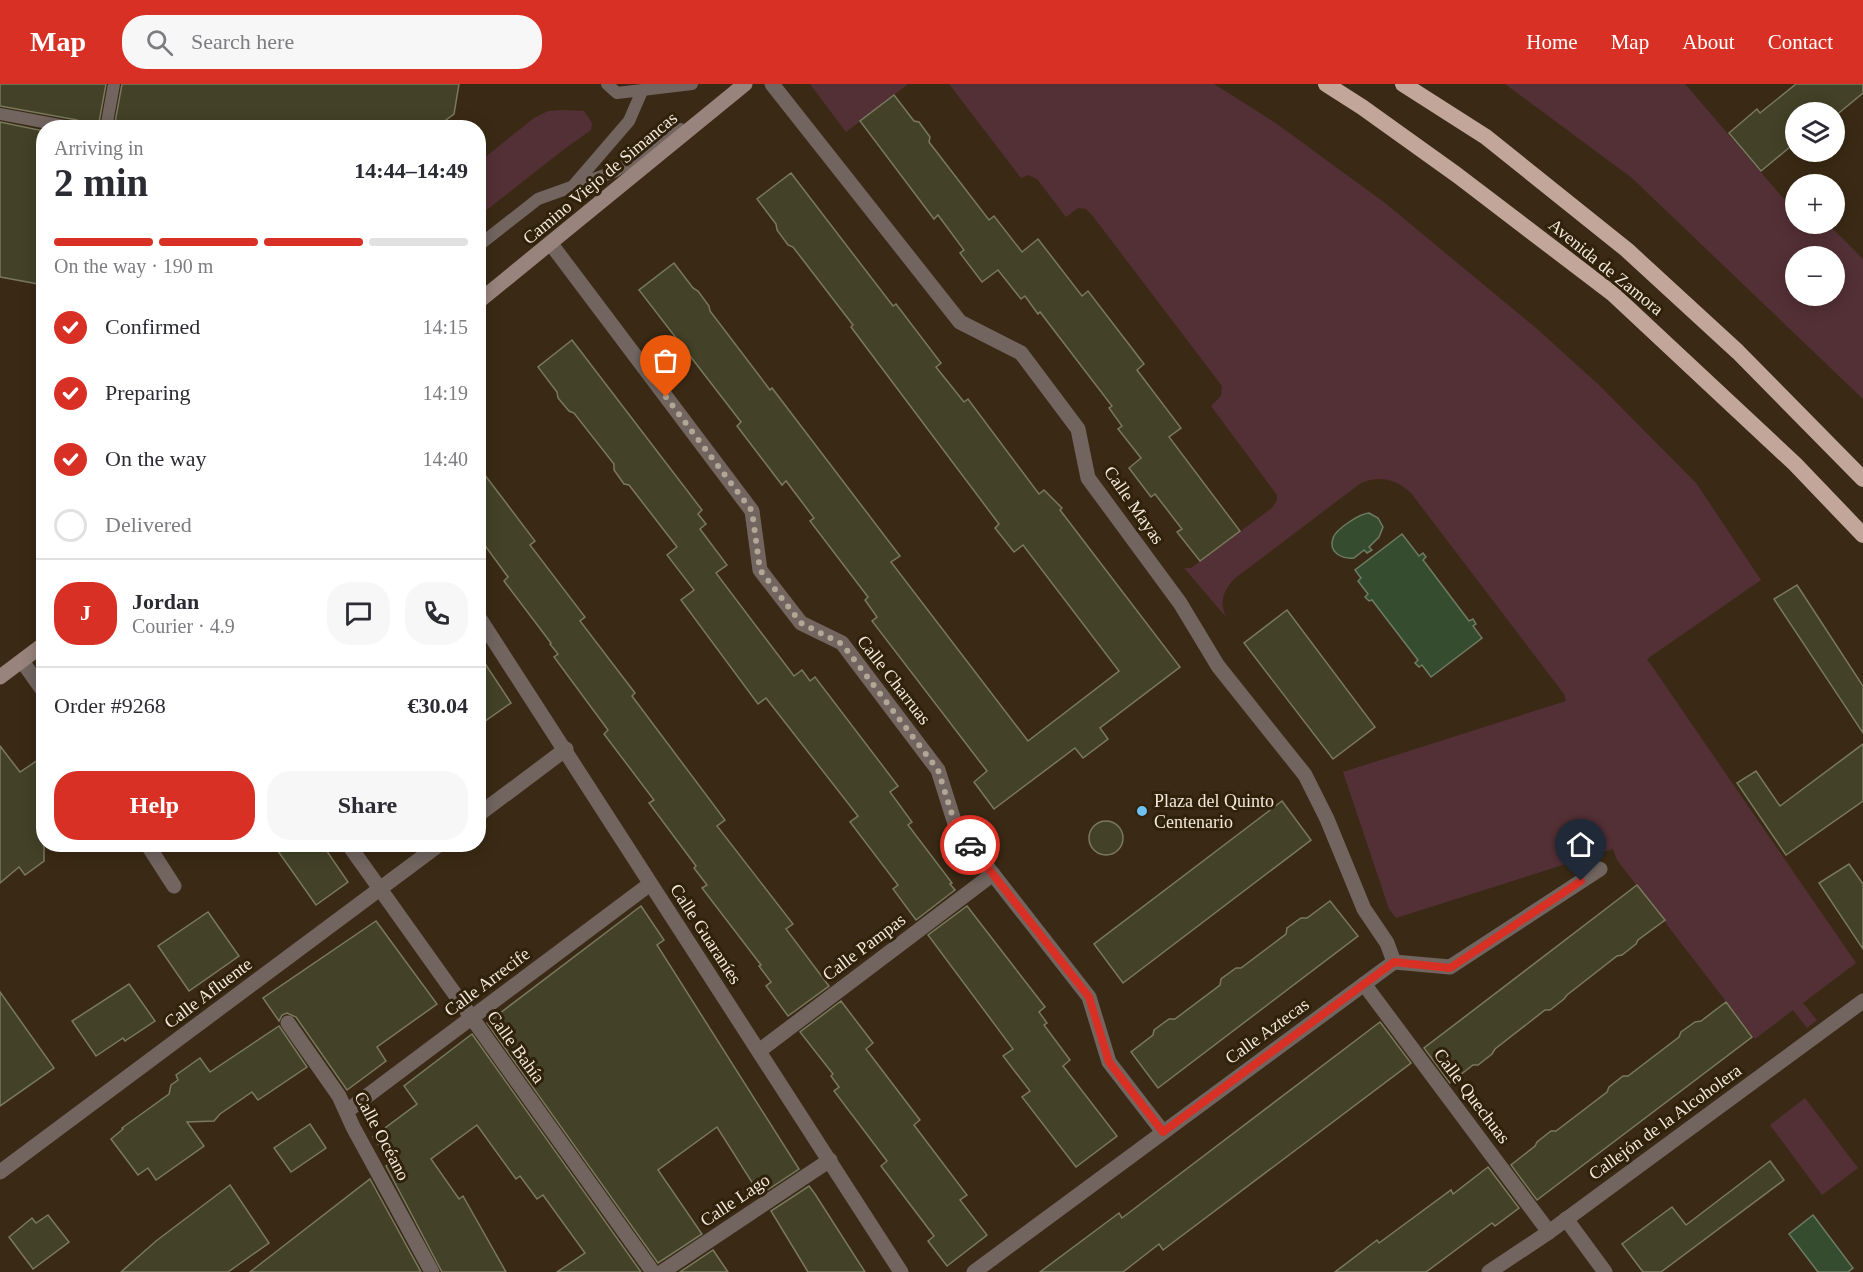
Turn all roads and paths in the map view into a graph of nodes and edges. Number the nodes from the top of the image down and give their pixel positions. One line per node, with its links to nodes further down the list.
1 (114, 84): 11 (lane)
2 (607, 84): 8 (lane)
3 (692, 84): 8 (lane)
4 (745, 84): 9 (main road, Camino Viejo de Simancas)
5 (772, 84): 34 (street, Calle Mayas)
6 (1326, 84): 18 (highway, Avenida de Zamora)
7 (1403, 84): 17 (highway, Avenida de Zamora)
8 (642, 91): 13 (lane)
9 (724, 100): 13 (lane); 15 (main road, Camino Viejo de Simancas)
10 (0, 114): 12 (lane)
11 (107, 120)
12 (36, 121)
13 (571, 187): 14 (lane)
14 (486, 240)
15 (551, 244): 16 (main road, Camino Viejo de Simancas); 30 (street, Calle Charruas)
16 (486, 296)
17 (1863, 479)
18 (1863, 535)
19 (486, 628): 24 (street, Calle Guaraníes)
20 (36, 650): 21 (main road)
21 (22, 661): 22 (main road); 23 (street)
22 (0, 677)
23 (36, 681)
24 (566, 749): 25 (street); 31 (street, Calle Guaraníes)
25 (486, 809)
26 (152, 852): 32 (street)
27 (354, 852): 33 (street, Calle Bahía)
28 (429, 852): 33 (street, Calle Afluente)
29 (1600, 868): 34 (street)
30 (993, 874): 39 (street, Calle Pampas); 41 (street, Calle Charruas)
31 (650, 884): 37 (street, Calle Arrecife); 39 (street, Calle Guaraníes)
32 (174, 886)
33 (380, 889): 37 (street, Calle Bahía); 43 (street, Calle Afluente)
34 (1394, 962): 35 (street, Calle Aztecas)
35 (1364, 984): 41 (street, Calle Aztecas); 45 (street, Calle Quechuas)
36 (1863, 1001): 44 (street, Callejón de la Alcoholera)
37 (471, 1018): 40 (street, Calle Arrecife); 47 (street, Calle Bahía)
38 (288, 1023): 40 (street, Calle Océano)
39 (759, 1052): 42 (street, Calle Guaraníes)
40 (347, 1111): 46 (street, Calle Océano)
41 (1163, 1132): 50 (street, Calle Aztecas)
42 (830, 1160): 48 (street, Calle Lago); 49 (street, Calle Guaraníes)
43 (0, 1172)
44 (1566, 1219): 45 (street, Callejón de la Alcoholera); 52 (street)
45 (1549, 1232): 51 (street, Callejón de la Alcoholera)
46 (432, 1272)
47 (653, 1272)
48 (662, 1272)
49 (901, 1272)
50 (974, 1272)
51 (1489, 1272)
52 (1605, 1272)

